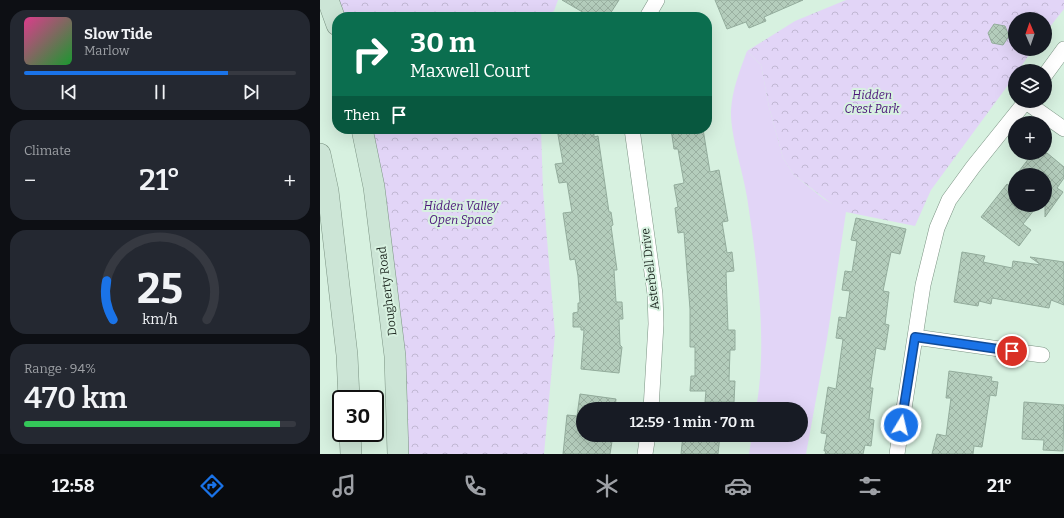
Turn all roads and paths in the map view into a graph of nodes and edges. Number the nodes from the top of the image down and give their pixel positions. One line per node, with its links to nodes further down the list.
1 (328, 0): 3 (main road)
2 (657, 0): 4 (street)
3 (332, 12)
4 (650, 12)
5 (1064, 49): 6 (street)
6 (1052, 65)
7 (1021, 108): 13 (street)
8 (1034, 108): 9 (street)
9 (1064, 129)
10 (363, 134): 20 (main road, Dougherty Road)
11 (633, 134): 16 (street, Asterbell Drive)
12 (320, 154): 15 (main road)
13 (915, 337): 14 (street); 22 (street)
14 (1042, 355)
15 (349, 390)
16 (651, 402)
17 (350, 442): 19 (main road)
18 (647, 442): 21 (street)
19 (351, 454)
20 (398, 454)
21 (645, 454)
22 (897, 454)

